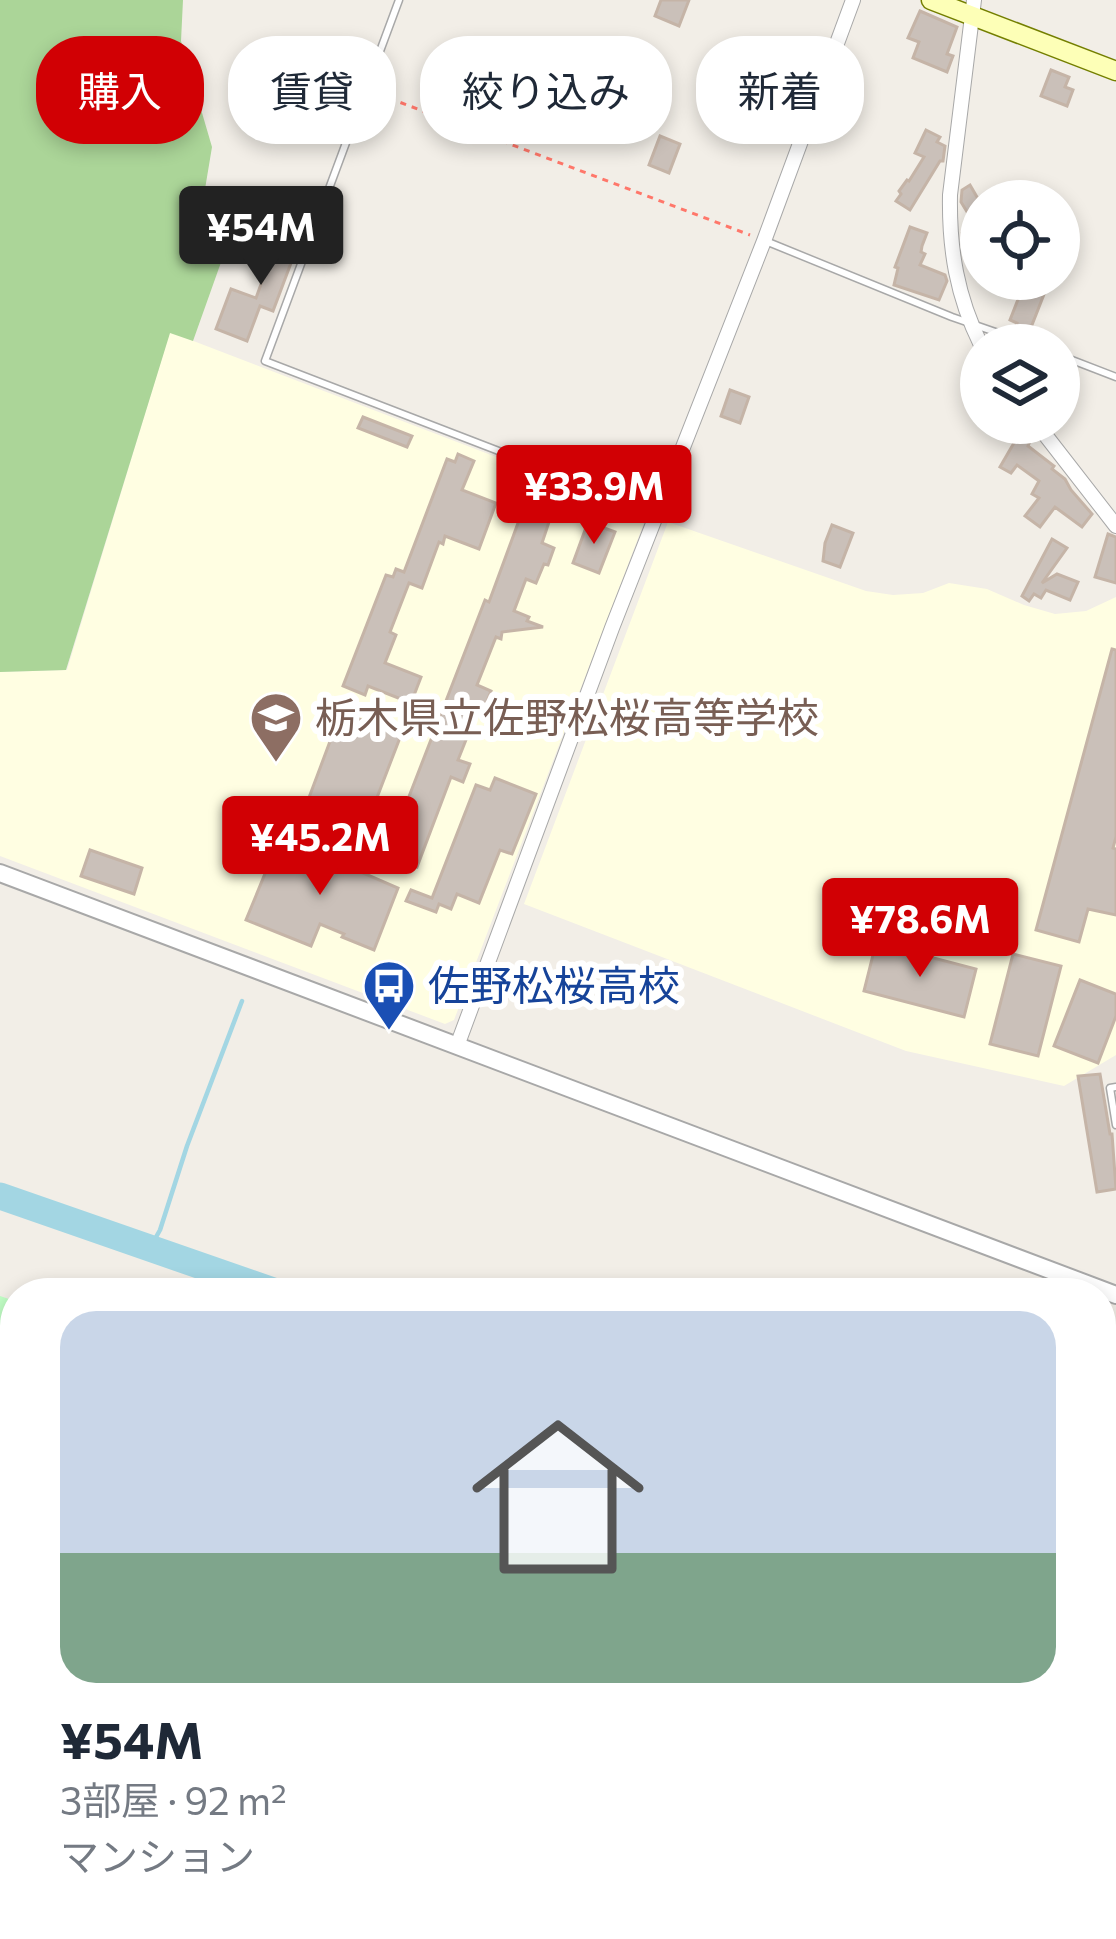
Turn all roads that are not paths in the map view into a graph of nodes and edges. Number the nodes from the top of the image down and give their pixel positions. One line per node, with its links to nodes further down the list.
1 (399, 0): 13 (lane)
2 (854, 0): 6 (street)
3 (931, 0): 4 (main road)
4 (973, 8): 5 (main road); 7 (street)
5 (1116, 71)
6 (764, 241): 7 (lane); 13 (street)
7 (969, 321): 8 (street); 9 (lane)
8 (970, 324)
9 (977, 324)
10 (1080, 363): 11 (lane)
11 (1116, 377)
12 (1052, 444): 14 (street)
13 (657, 512): 16 (street)
14 (1116, 526)
15 (0, 873): 16 (street)
16 (457, 1046): 19 (street)
17 (1116, 1087): 18 (lane)
18 (1116, 1125)
19 (1073, 1278)

